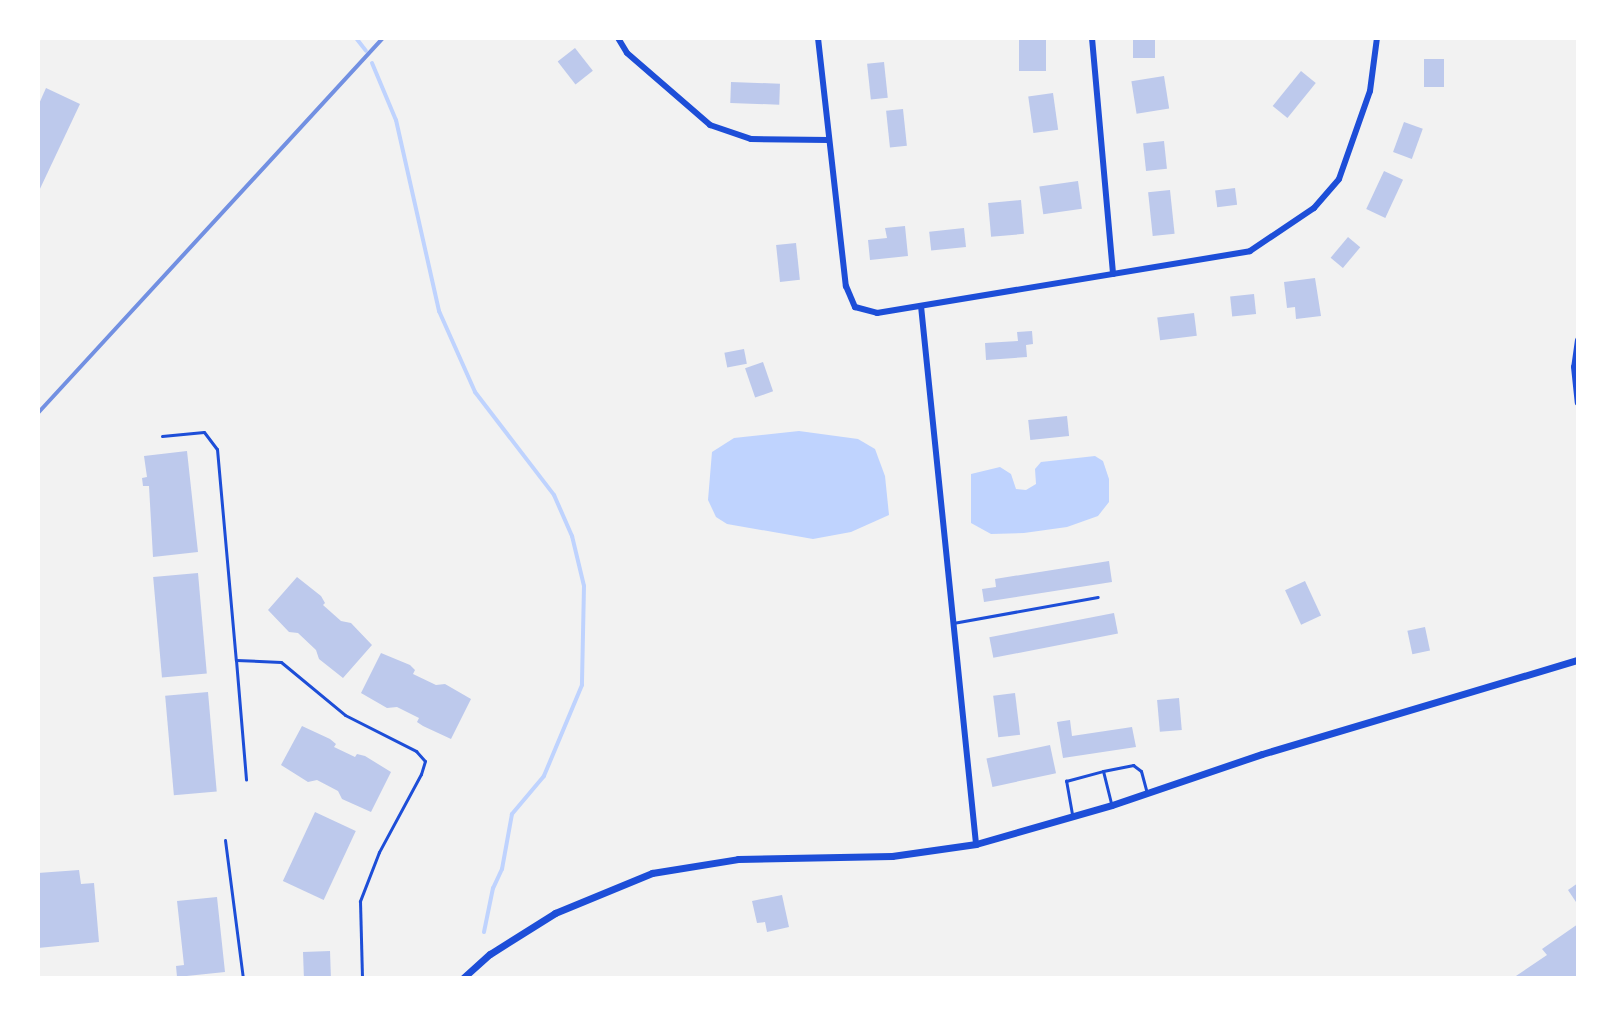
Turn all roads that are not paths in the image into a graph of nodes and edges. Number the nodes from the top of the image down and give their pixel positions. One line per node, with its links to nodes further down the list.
1 (618, 38): 5 (street)
2 (818, 38): 5 (street)
3 (1092, 38): 6 (street)
4 (1377, 38): 6 (street)
5 (829, 140): 7 (street)
6 (1113, 274): 7 (street)
7 (921, 306): 12 (street)
8 (1578, 340): 9 (street)
9 (1578, 403)
10 (162, 436): 13 (lane)
11 (1098, 597): 12 (lane)
12 (953, 623): 21 (street)
13 (236, 660): 16 (lane); 23 (lane)
14 (1578, 660): 17 (street)
15 (1103, 771): 17 (lane); 18 (lane); 19 (lane)
16 (246, 780)
17 (1147, 793): 18 (street)
18 (1112, 805): 19 (street)
19 (1072, 816): 21 (street)
20 (225, 840): 22 (lane)
21 (976, 844): 24 (street)
22 (243, 978)
23 (362, 978)
24 (463, 978)

